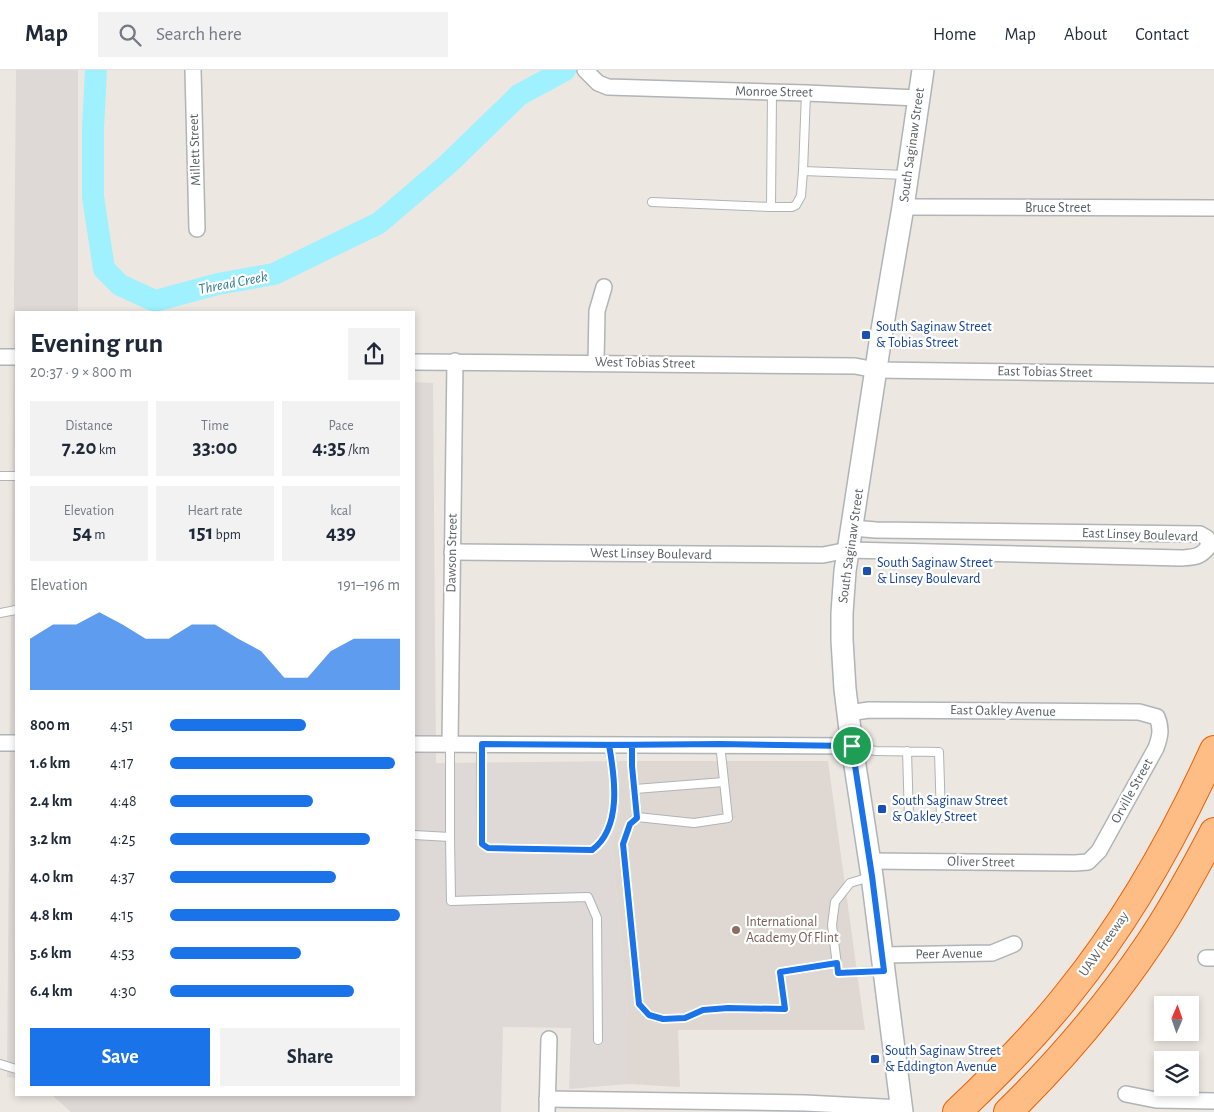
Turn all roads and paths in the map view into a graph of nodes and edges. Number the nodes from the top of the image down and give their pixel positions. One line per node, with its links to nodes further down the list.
1 (193, 70): 13 (street, Millett Street)
2 (586, 70): 4 (street, Monroe Street)
3 (923, 70): 6 (main road, South Saginaw Street)
4 (772, 93): 5 (street, Monroe Street); 10 (lane)
5 (806, 93): 6 (street, Monroe Street); 7 (lane)
6 (918, 98): 8 (main road, South Saginaw Street)
7 (803, 171): 8 (lane); 10 (lane)
8 (907, 175): 11 (main road, South Saginaw Street)
9 (652, 202): 10 (lane)
10 (771, 207)
11 (903, 207): 12 (street, Bruce Street); 20 (main road, South Saginaw Street)
12 (1214, 208)
13 (197, 229)
14 (604, 287): 19 (street)
15 (0, 357): 16 (street)
16 (15, 357)
17 (455, 361): 18 (street, West Tobias Street); 19 (street, West Tobias Street); 27 (street, Dawson Street)
18 (415, 362)
19 (596, 362): 20 (street, West Tobias Street)
20 (876, 370): 21 (street, East Tobias Street); 24 (main road, South Saginaw Street)
21 (1214, 375)
22 (0, 476): 23 (lane)
23 (15, 476)
24 (852, 528): 25 (street, East Linsey Boulevard); 26 (main road, South Saginaw Street)
25 (1052, 533): 28 (street); 28 (street, East Linsey Boulevard)
26 (848, 550): 27 (street, West Linsey Boulevard); 28 (street, East Linsey Boulevard); 31 (main road, South Saginaw Street)
27 (452, 552): 36 (street, Dawson Street)
28 (1052, 556)
29 (15, 610): 30 (lane)
30 (0, 613)
31 (848, 713): 32 (street, East Oakley Avenue); 41 (main road, South Saginaw Street)
32 (1157, 718): 50 (street, Orville Street)
33 (0, 743): 34 (street)
34 (15, 744)
35 (415, 744): 36 (street)
36 (450, 744): 37 (street); 49 (lane)
37 (482, 744): 39 (street); 39 (lane)
38 (720, 744): 40 (street); 41 (street); 44 (lane)
39 (609, 745): 40 (street)
40 (632, 745): 45 (lane)
41 (852, 746): 43 (lane); 51 (main road, South Saginaw Street)
42 (1214, 750): 64 (highway, UAW Freeway)
43 (907, 751): 43 (lane)
44 (724, 779): 45 (lane); 46 (lane)
45 (634, 789): 46 (lane)
46 (637, 818): 53 (lane)
47 (1214, 832): 65 (highway)
48 (415, 835): 49 (lane)
49 (450, 837): 56 (lane)
50 (1092, 860): 51 (street, Oliver Street)
51 (871, 869): 53 (lane); 54 (main road, South Saginaw Street)
52 (1014, 944): 54 (street, Peer Avenue)
53 (837, 963): 54 (lane)
54 (883, 963): 63 (main road, South Saginaw Street)
55 (548, 1039): 61 (street)
56 (598, 1040)
57 (0, 1064): 58 (lane)
58 (15, 1069)
59 (1126, 1094): 60 (street)
60 (1214, 1101)
61 (547, 1106): 62 (street)
62 (805, 1108): 63 (street)
63 (902, 1110)
64 (957, 1112)
65 (1008, 1112)

